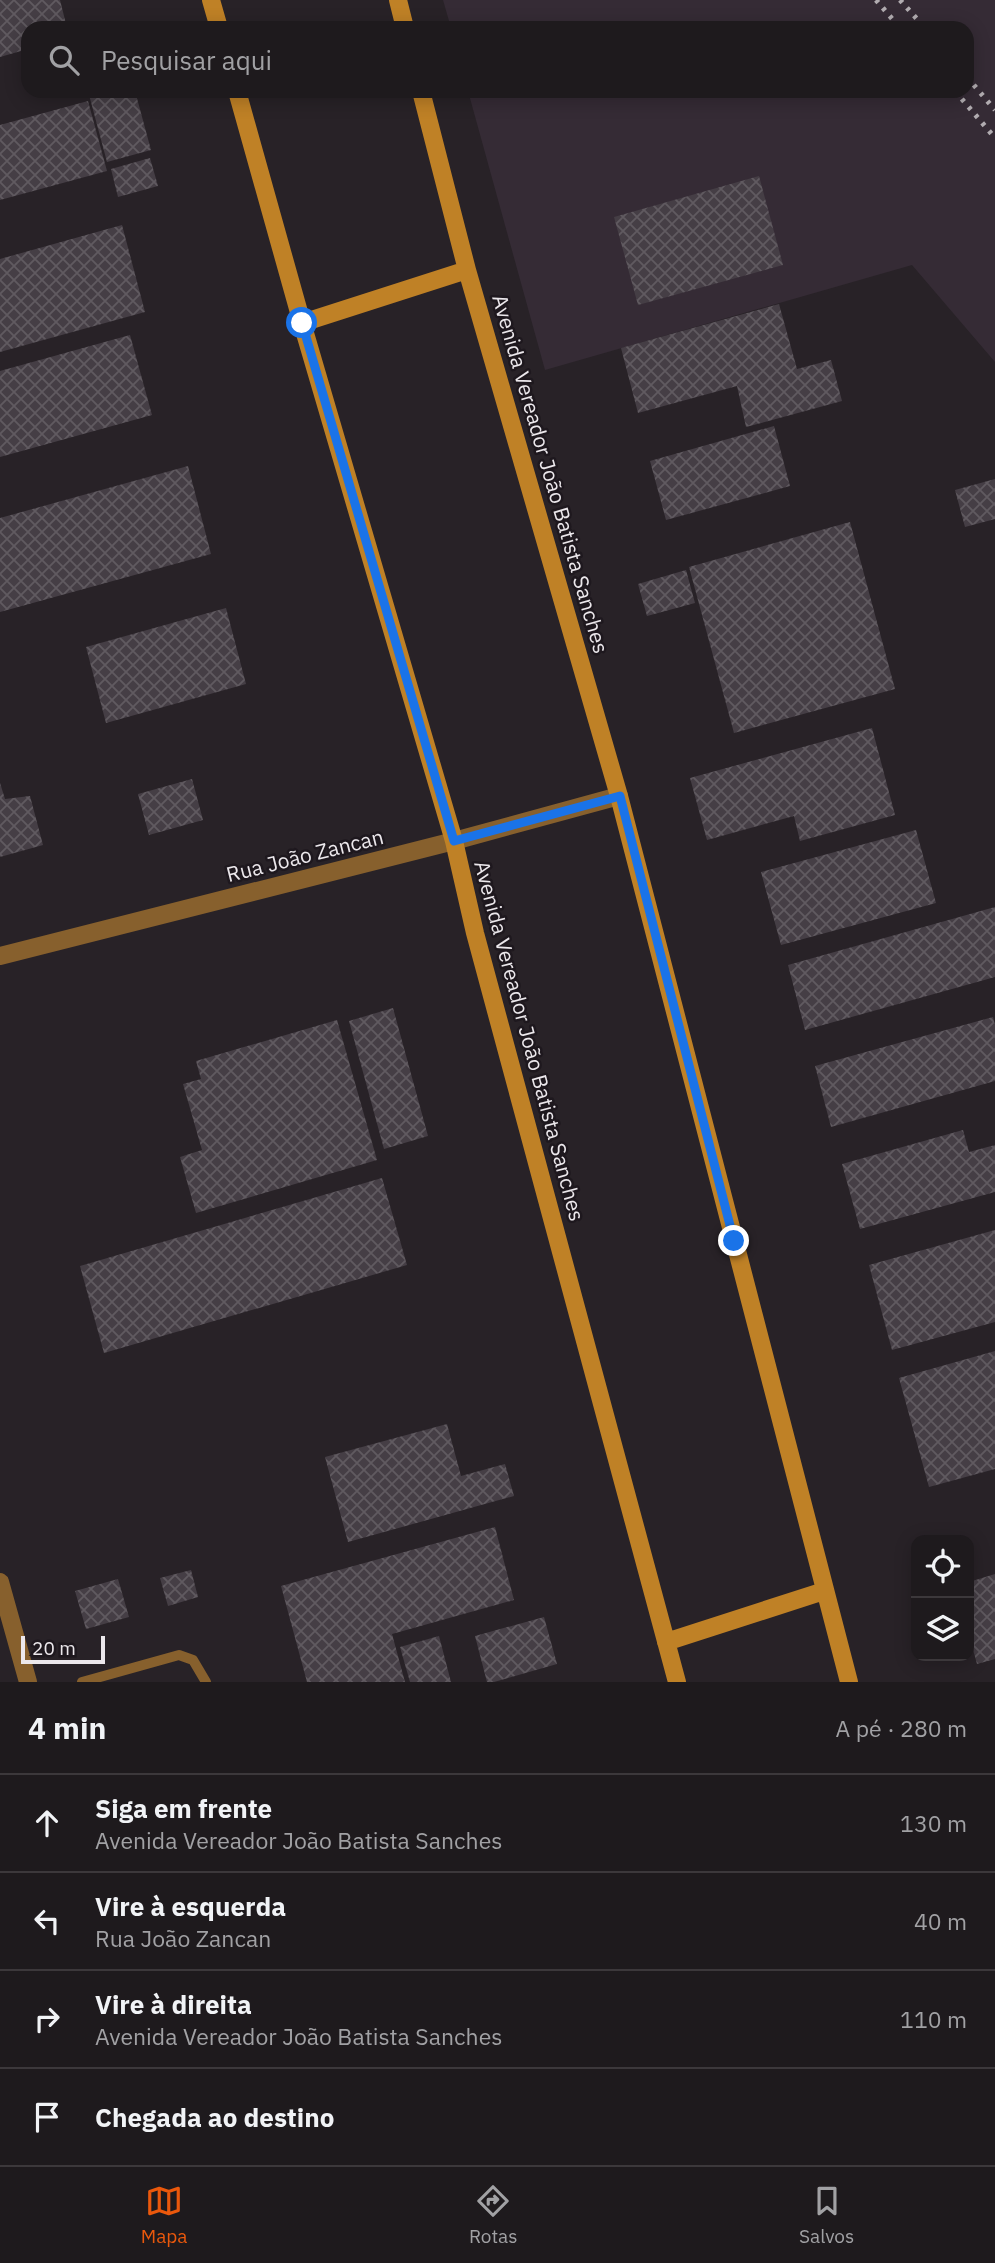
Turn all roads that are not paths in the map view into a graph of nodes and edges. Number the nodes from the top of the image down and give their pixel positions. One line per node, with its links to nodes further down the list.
1 (211, 0): 3 (street)
2 (398, 0): 4 (street)
3 (217, 21)
4 (403, 21)
5 (239, 98): 8 (street, Avenida Vereador João Batista Sanches)
6 (423, 98): 7 (street, Avenida Vereador João Batista Sanches)
7 (467, 270): 8 (street); 9 (street, Avenida Vereador João Batista Sanches)
8 (302, 323): 10 (street, Avenida Vereador João Batista Sanches)
9 (620, 796): 10 (street, Rua João Zancan); 13 (street, Avenida Vereador João Batista Sanches)
10 (454, 841): 11 (street, Rua João Zancan); 14 (street, Avenida Vereador João Batista Sanches)
11 (0, 956)
12 (0, 1581): 15 (street)
13 (824, 1591): 14 (street); 19 (street, Avenida Vereador João Batista Sanches)
14 (666, 1642): 18 (street, Avenida Vereador João Batista Sanches)
15 (28, 1682)
16 (82, 1682): 17 (lane)
17 (206, 1682)
18 (677, 1682)
19 (849, 1682)

